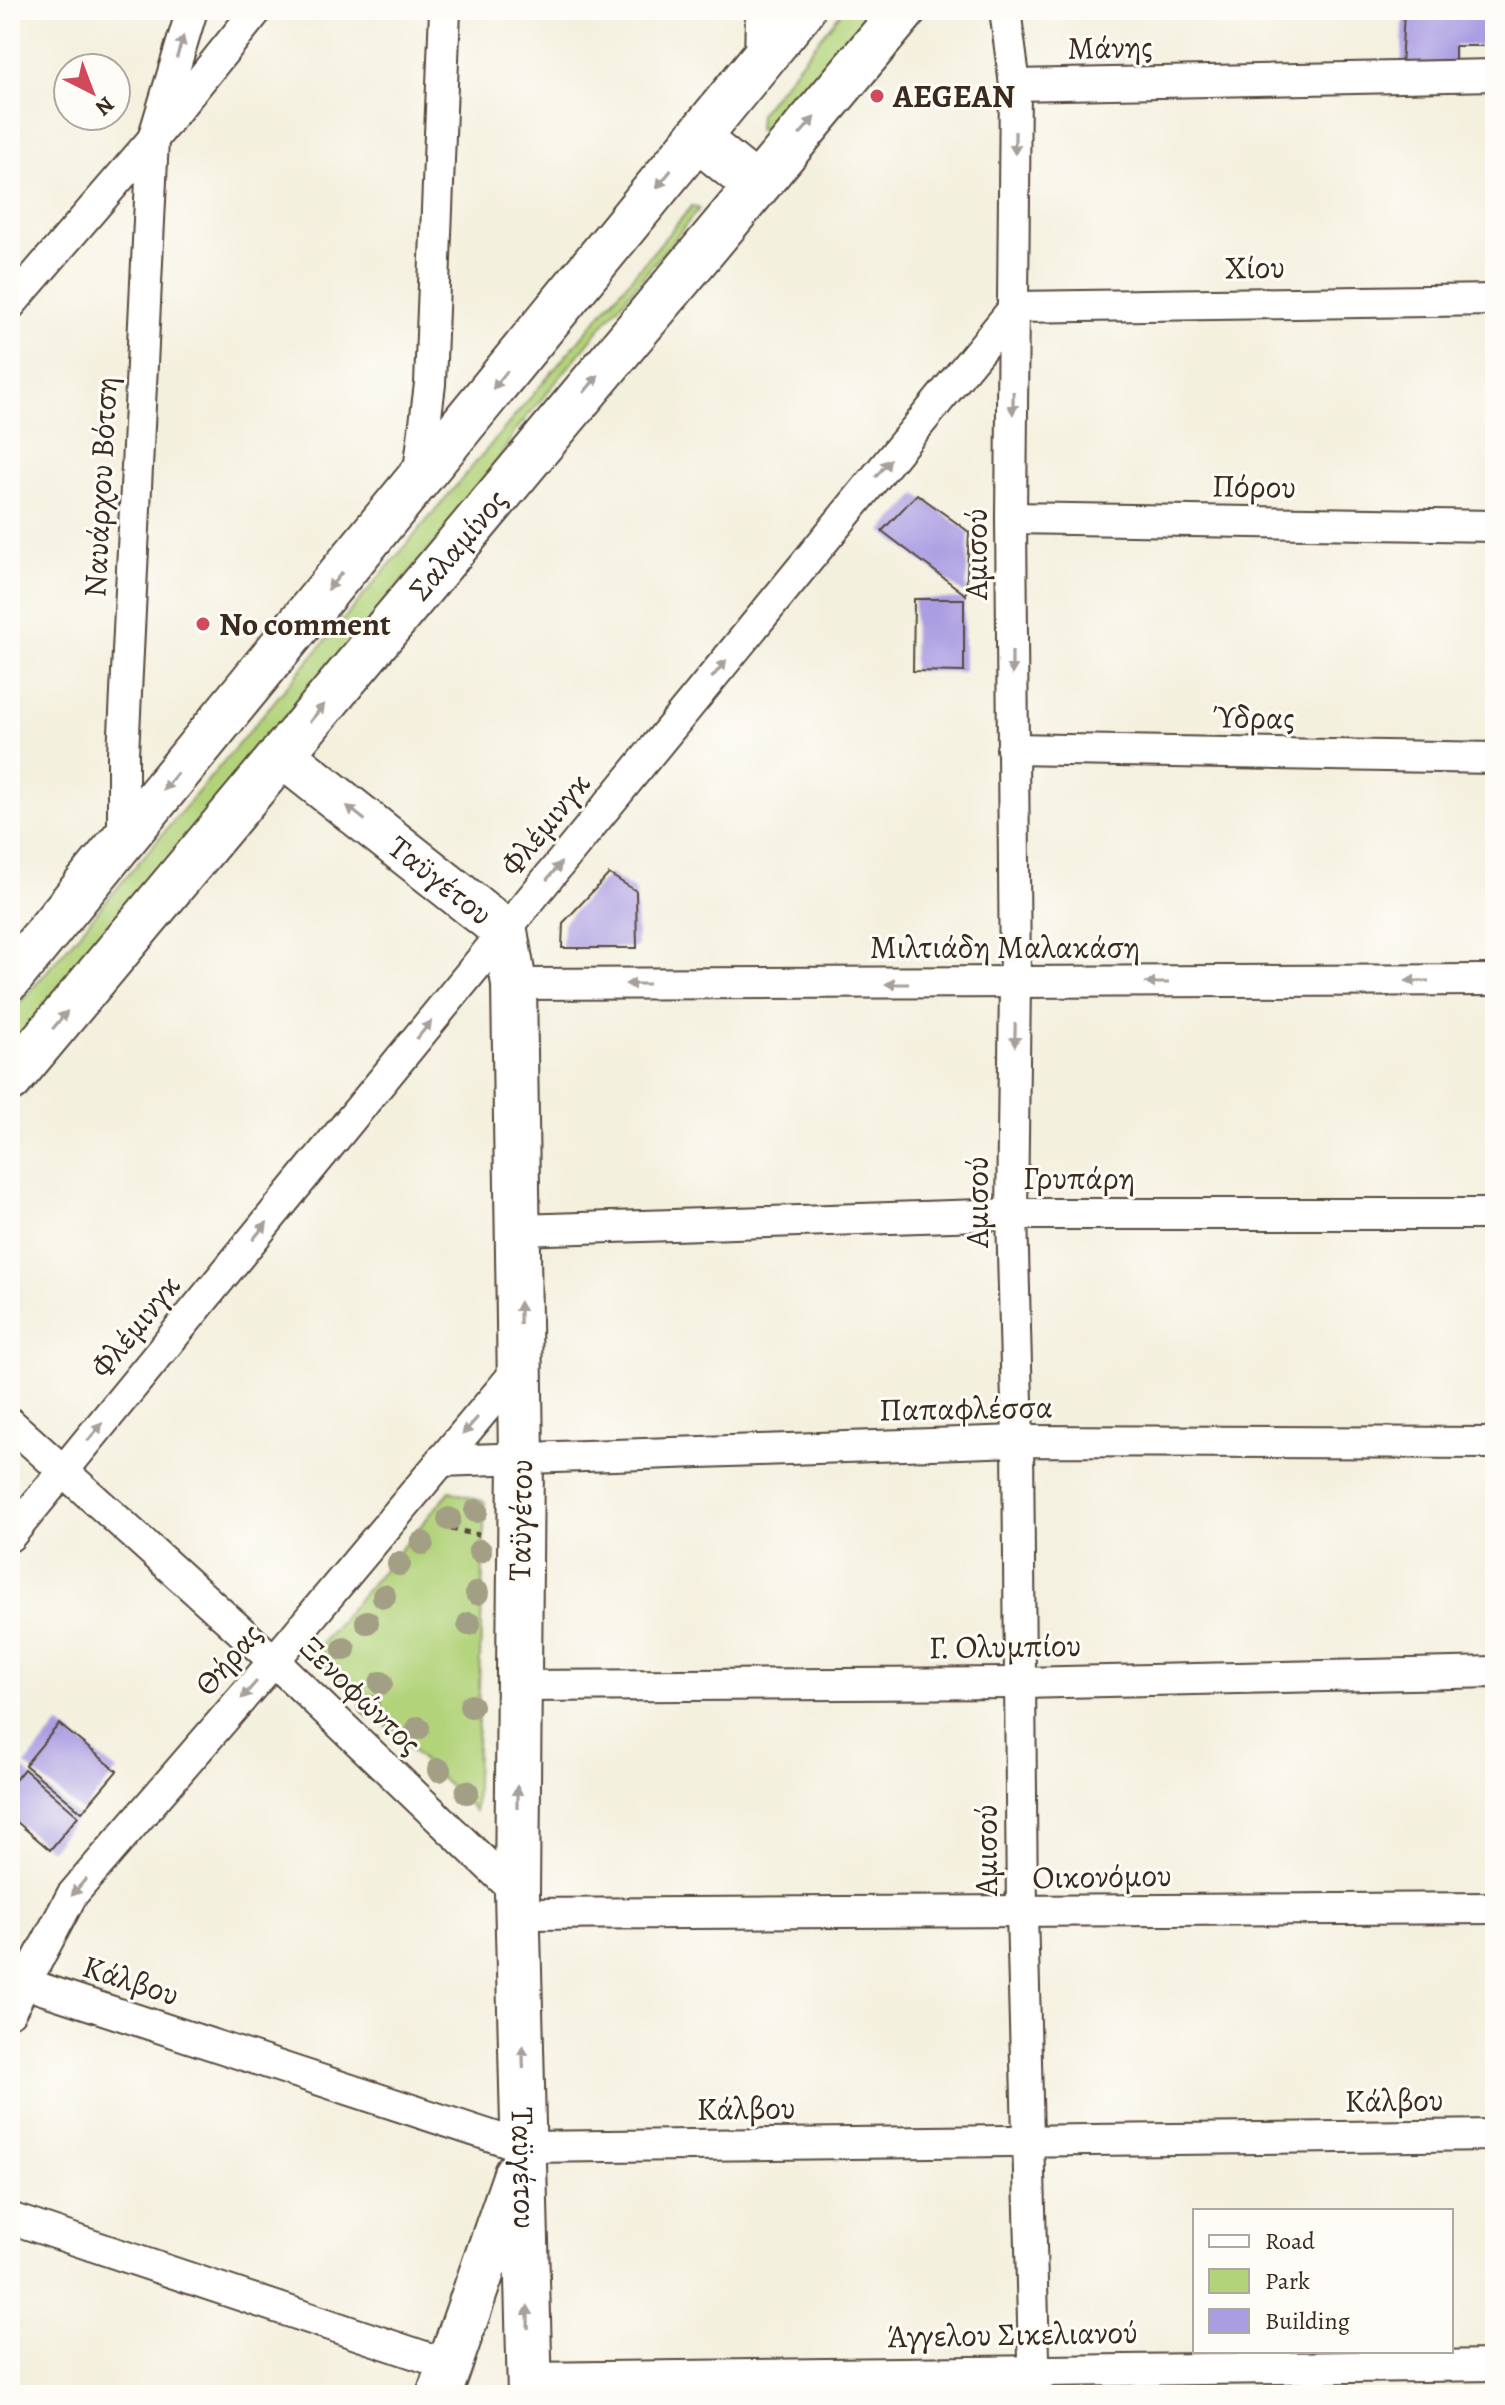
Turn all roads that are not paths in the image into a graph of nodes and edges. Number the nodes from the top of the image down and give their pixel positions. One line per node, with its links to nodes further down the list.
1 (192, 10): 12 (street, one-way to 1)
2 (257, 10): 12 (street)
3 (445, 10): 17 (street)
4 (761, 10): 8 (street)
5 (802, 10): 8 (main road)
6 (904, 10): 13 (main road, Σαλαμίνος, one-way to 6)
7 (1005, 10): 10 (street, Αμισού)
8 (760, 62): 11 (main road)
9 (1495, 75): 10 (street, Μάνης)
10 (1015, 85): 16 (street, Αμισού, one-way to 16)
11 (697, 138): 13 (main road); 17 (main road, one-way to 17)
12 (153, 139): 15 (street); 23 (street, Ναυάρχου Βότση)
13 (756, 186): 21 (main road, Σαλαμίνος, one-way to 13)
14 (1495, 300): 16 (street, Χίου)
15 (10, 305)
16 (1015, 307): 18 (street, Αμισού, one-way to 18); 24 (street, Φλέμινγκ, one-way to 16)
17 (418, 480): 23 (main road, one-way to 23)
18 (1011, 518): 19 (street, Πόρου); 20 (street, Αμισού, one-way to 20)
19 (1495, 526)
20 (1012, 749): 22 (street, Ύδρας); 28 (street, Αμισού)
21 (282, 755): 24 (main road, Ταϋγέτου, one-way to 21); 29 (main road, Σαλαμίνος, one-way to 21)
22 (1495, 758)
23 (123, 839): 25 (main road)
24 (505, 931): 27 (main road, Ταϋγέτου); 39 (street, Φλέμινγκ, one-way to 24)
25 (10, 978)
26 (1495, 980): 28 (street, Μιλτιάδη Μαλακάση, one-way to 28)
27 (514, 984): 28 (street, Μιλτιάδη Μαλακάση, one-way to 27); 32 (main road, Ταϋγέτου)
28 (1015, 984): 30 (street, Αμισού, one-way to 30)
29 (10, 1080)
30 (1012, 1214): 31 (street, Γρυπάρη); 32 (street, Γρυπάρη); 35 (street, Αμισού)
31 (1495, 1214)
32 (519, 1230): 33 (main road, Ταϋγέτου, one-way to 32)
33 (520, 1367): 37 (main road, Ταϋγέτου); 38 (street, Θήρας, one-way to 38)
34 (10, 1423): 39 (street, Ξενοφώντος)
35 (1018, 1441): 36 (street, Παπαφλέσσα); 37 (street, Παπαφλέσσα); 43 (street, Αμισού)
36 (1495, 1443)
37 (521, 1456): 38 (street, Παπαφλέσσα); 44 (main road, Ταϋγέτου)
38 (440, 1461): 41 (street, Θήρας)
39 (64, 1470): 40 (street, Φλέμινγκ); 41 (street, Ξενοφώντος)
40 (10, 1536)
41 (274, 1661): 45 (street, Ξενοφώντος); 48 (street, Θήρας, one-way to 48)
42 (1495, 1672): 43 (street, Γ. Ολυμπίου)
43 (1021, 1683): 44 (street, Γ. Ολυμπίου); 47 (street, Αμισού)
44 (517, 1686): 45 (main road, Ταϋγέτου, one-way to 44)
45 (518, 1903): 47 (street, Οικονόμου); 52 (main road, Ταϋγέτου, one-way to 45)
46 (1495, 1908): 47 (street, Οικονόμου)
47 (1022, 1913): 51 (street, Αμισού)
48 (24, 1983): 49 (street, Θήρας); 52 (street, Κάλβου)
49 (10, 2012)
50 (1495, 2135): 51 (street, Κάλβου)
51 (1027, 2140): 52 (street, Κάλβου); 56 (street, Αμισού)
52 (525, 2147): 55 (main road); 57 (main road, Ταϋγέτου, one-way to 52)
53 (10, 2218): 55 (street)
54 (1495, 2365): 56 (street, Άγγελου Σικελιανού)
55 (444, 2380)
56 (1035, 2382): 57 (street, Άγγελου Σικελιανού)
57 (530, 2386)

